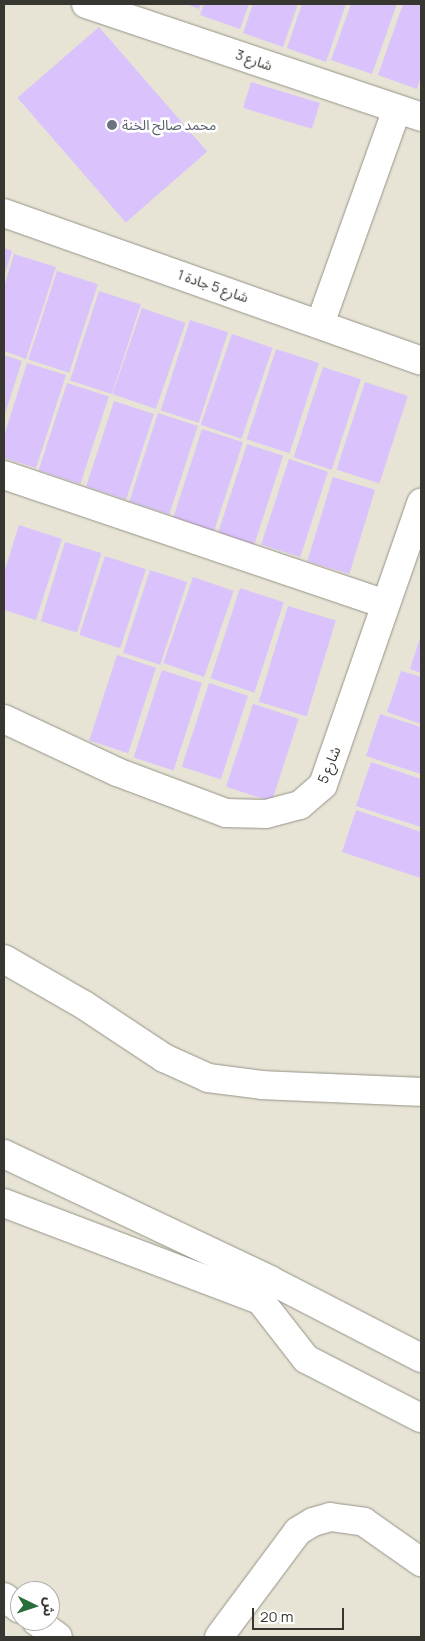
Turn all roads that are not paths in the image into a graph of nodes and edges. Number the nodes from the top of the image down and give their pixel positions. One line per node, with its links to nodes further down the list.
1 (86, 4): 2 (street, شارع 3)
2 (409, 113): 4 (street)
3 (4, 213): 4 (street, شارع 5 جادة 1)
4 (320, 324): 5 (street, شارع 5 جادة 1)
5 (421, 361)
6 (4, 475): 8 (street)
7 (420, 511): 8 (street, شارع 5)
8 (385, 604): 9 (street, شارع 5)
9 (4, 719)
10 (4, 959): 11 (street)
11 (421, 1092)
12 (4, 1154): 14 (street)
13 (4, 1203): 15 (street)
14 (421, 1358)
15 (421, 1418)
16 (421, 1562): 17 (street)
17 (219, 1637)

